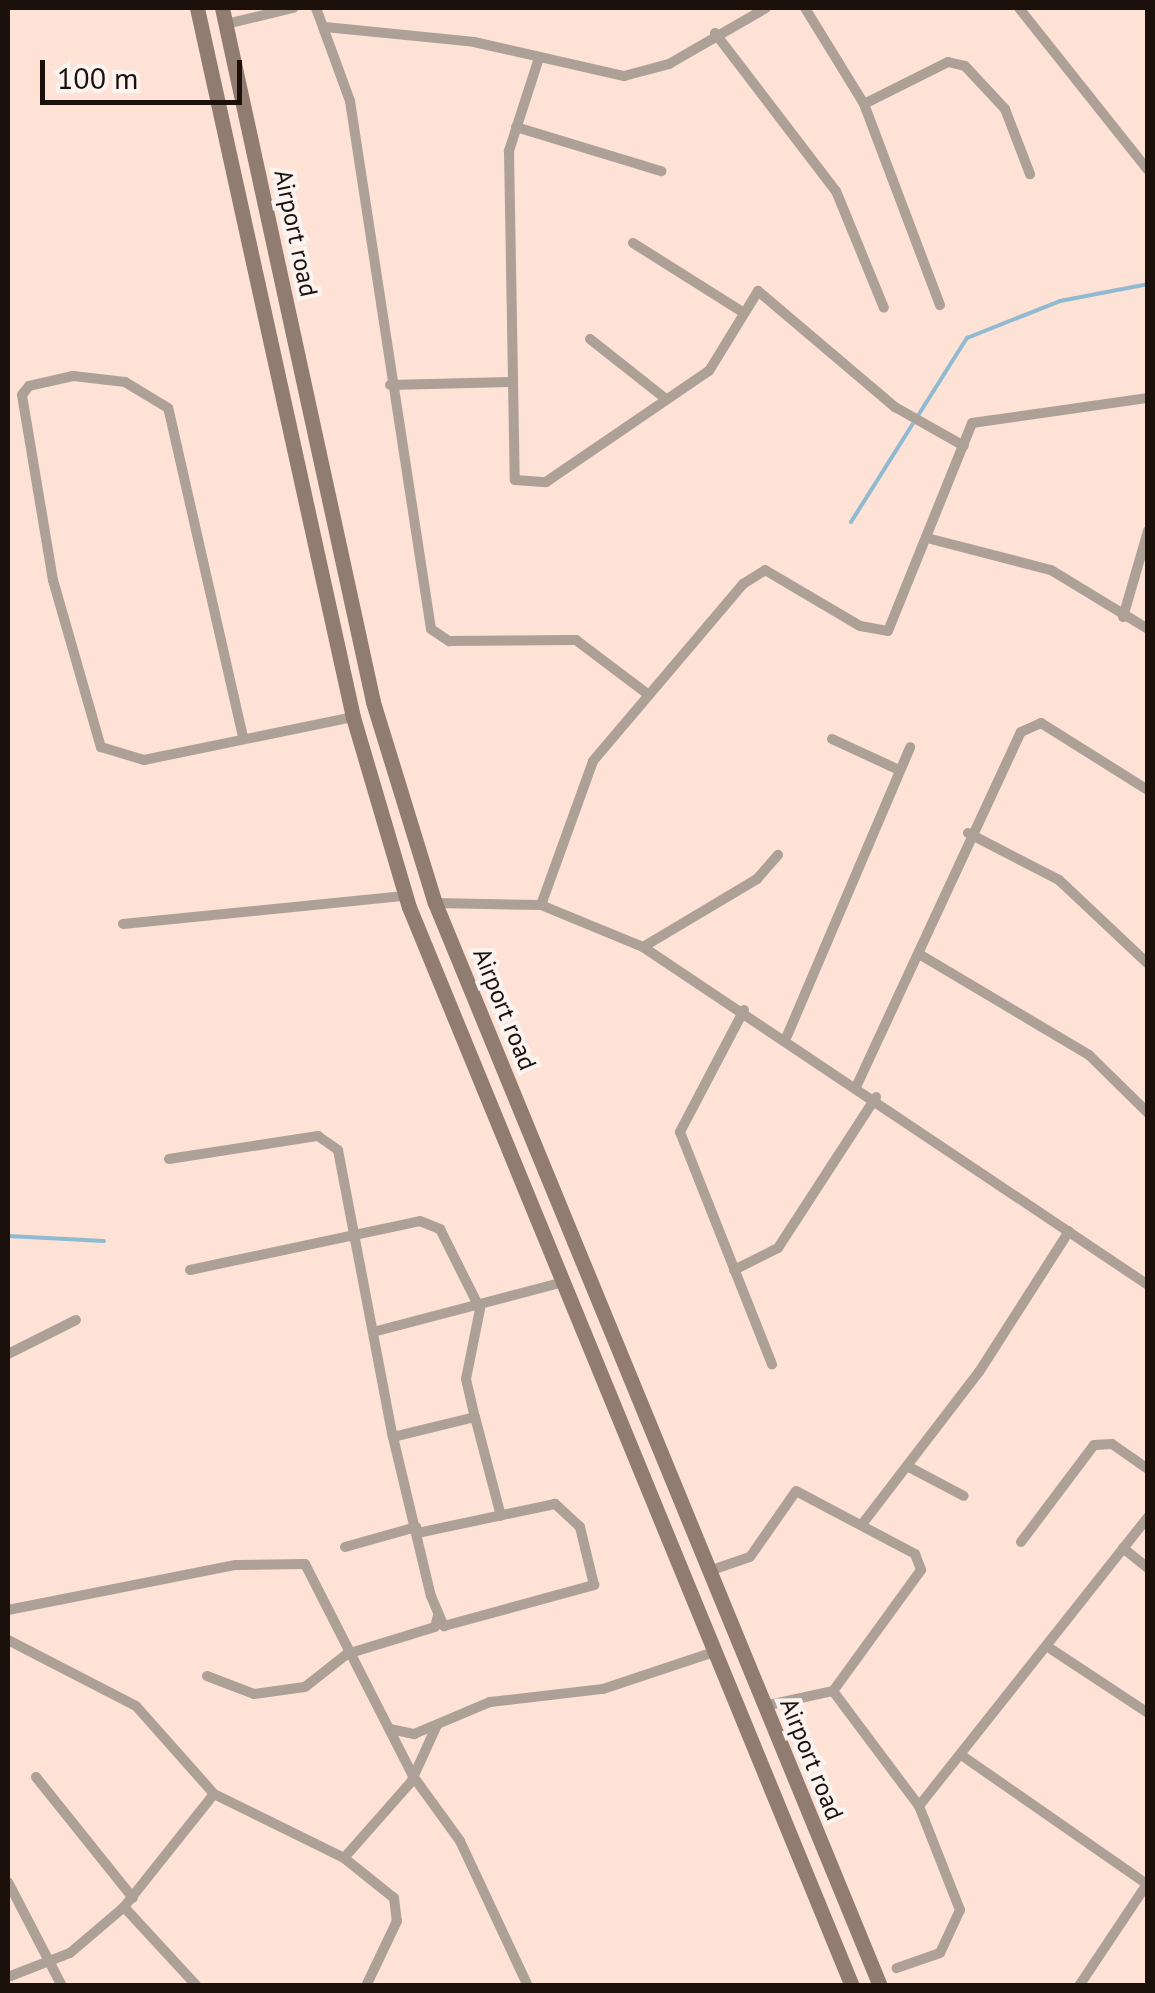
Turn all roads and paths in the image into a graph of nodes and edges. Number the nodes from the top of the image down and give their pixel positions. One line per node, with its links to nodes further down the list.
1 (197, 8): 21 (main road, Airport road)
2 (294, 8): 7 (street)
3 (316, 8): 8 (street)
4 (766, 8): 9 (street)
5 (805, 8): 11 (street)
6 (1019, 8): 13 (street)
7 (224, 16): 20 (main road, Airport road)
8 (325, 27): 10 (street); 24 (street)
9 (715, 33): 10 (street); 18 (street)
10 (538, 61): 12 (street)
11 (864, 104): 15 (street); 17 (street)
12 (516, 127): 14 (street); 23 (street)
13 (1148, 170)
14 (662, 171)
15 (1030, 174)
16 (633, 243): 19 (street)
17 (940, 305)
18 (884, 308)
19 (741, 311): 26 (street); 27 (street)
20 (288, 315): 21 (main road); 42 (main road, Airport road)
21 (266, 321): 33 (main road, Airport road)
22 (590, 339): 26 (street)
23 (510, 382): 24 (street); 26 (street)
24 (390, 386): 32 (street)
25 (1148, 398): 27 (street)
26 (666, 399)
27 (964, 446): 29 (street)
28 (1148, 531): 30 (street)
29 (928, 538): 30 (street); 32 (street)
30 (1124, 617): 31 (street)
31 (1148, 629)
32 (646, 693): 43 (street)
33 (353, 718): 34 (street); 41 (main road, Airport road)
34 (244, 736): 34 (street)
35 (832, 740): 37 (street)
36 (910, 747): 37 (street)
37 (897, 769): 49 (street)
38 (1148, 790): 39 (street)
39 (968, 833): 46 (street); 47 (street)
40 (778, 855): 45 (street)
41 (405, 896): 44 (street); 54 (main road, Airport road)
42 (434, 903): 43 (street); 53 (main road, Airport road)
43 (541, 906): 45 (street)
44 (123, 924)
45 (643, 947): 48 (street)
46 (919, 954): 50 (street); 52 (street)
47 (1148, 964)
48 (744, 1010): 49 (street); 59 (street)
49 (787, 1036): 50 (street)
50 (857, 1085): 51 (street)
51 (876, 1097): 56 (street); 59 (street)
52 (1148, 1112)
53 (531, 1138): 54 (main road); 80 (main road, Airport road)
54 (509, 1145): 60 (main road, Airport road)
55 (169, 1159): 57 (street)
56 (1069, 1231): 61 (street); 69 (street)
57 (354, 1236): 58 (street); 62 (street); 64 (street)
58 (190, 1270)
59 (734, 1270): 66 (street)
60 (563, 1282): 62 (street); 85 (main road, Airport road)
61 (1148, 1285)
62 (480, 1309): 64 (street); 67 (street)
63 (76, 1320): 65 (street)
64 (373, 1332): 68 (street)
65 (8, 1354)
66 (772, 1364)
67 (475, 1418): 68 (street); 72 (street)
68 (393, 1436): 75 (street)
69 (906, 1466): 71 (street); 74 (street)
70 (1148, 1469): 76 (street)
71 (964, 1496)
72 (501, 1516): 75 (street); 82 (street)
73 (1148, 1517): 78 (street)
74 (863, 1522): 80 (street); 88 (street)
75 (417, 1530): 77 (street); 82 (street)
76 (1021, 1542)
77 (345, 1546)
78 (1123, 1548): 79 (street); 84 (street)
79 (1148, 1568)
80 (709, 1571): 89 (main road, Airport road)
81 (8, 1610): 86 (street)
82 (438, 1616): 86 (street)
83 (8, 1640): 98 (street)
84 (1051, 1649): 90 (street); 93 (street)
85 (714, 1652): 91 (street); 97 (main road, Airport road)
86 (348, 1654): 87 (street); 92 (street)
87 (207, 1676)
88 (833, 1691): 89 (street); 99 (street)
89 (764, 1706): 96 (main road, Airport road)
90 (1148, 1713)
91 (440, 1720): 92 (street); 94 (street)
92 (386, 1726): 94 (street)
93 (964, 1757): 99 (street); 112 (street)
94 (413, 1776): 100 (street); 109 (street)
95 (36, 1777): 102 (street)
96 (793, 1779): 97 (main road); 111 (main road, Airport road)
97 (770, 1788): 110 (main road, Airport road)
98 (214, 1794): 100 (street); 102 (street)
99 (919, 1806): 104 (street)
100 (344, 1858): 108 (street)
101 (8, 1882): 103 (street)
102 (129, 1903): 103 (street); 107 (street)
103 (51, 1964): 105 (street); 106 (street)
104 (897, 1968)
105 (8, 1977)
106 (62, 1986)
107 (197, 1986)
108 (366, 1986)
109 (528, 1986)
110 (852, 1986)
111 (880, 1986)
112 (1079, 1986)

